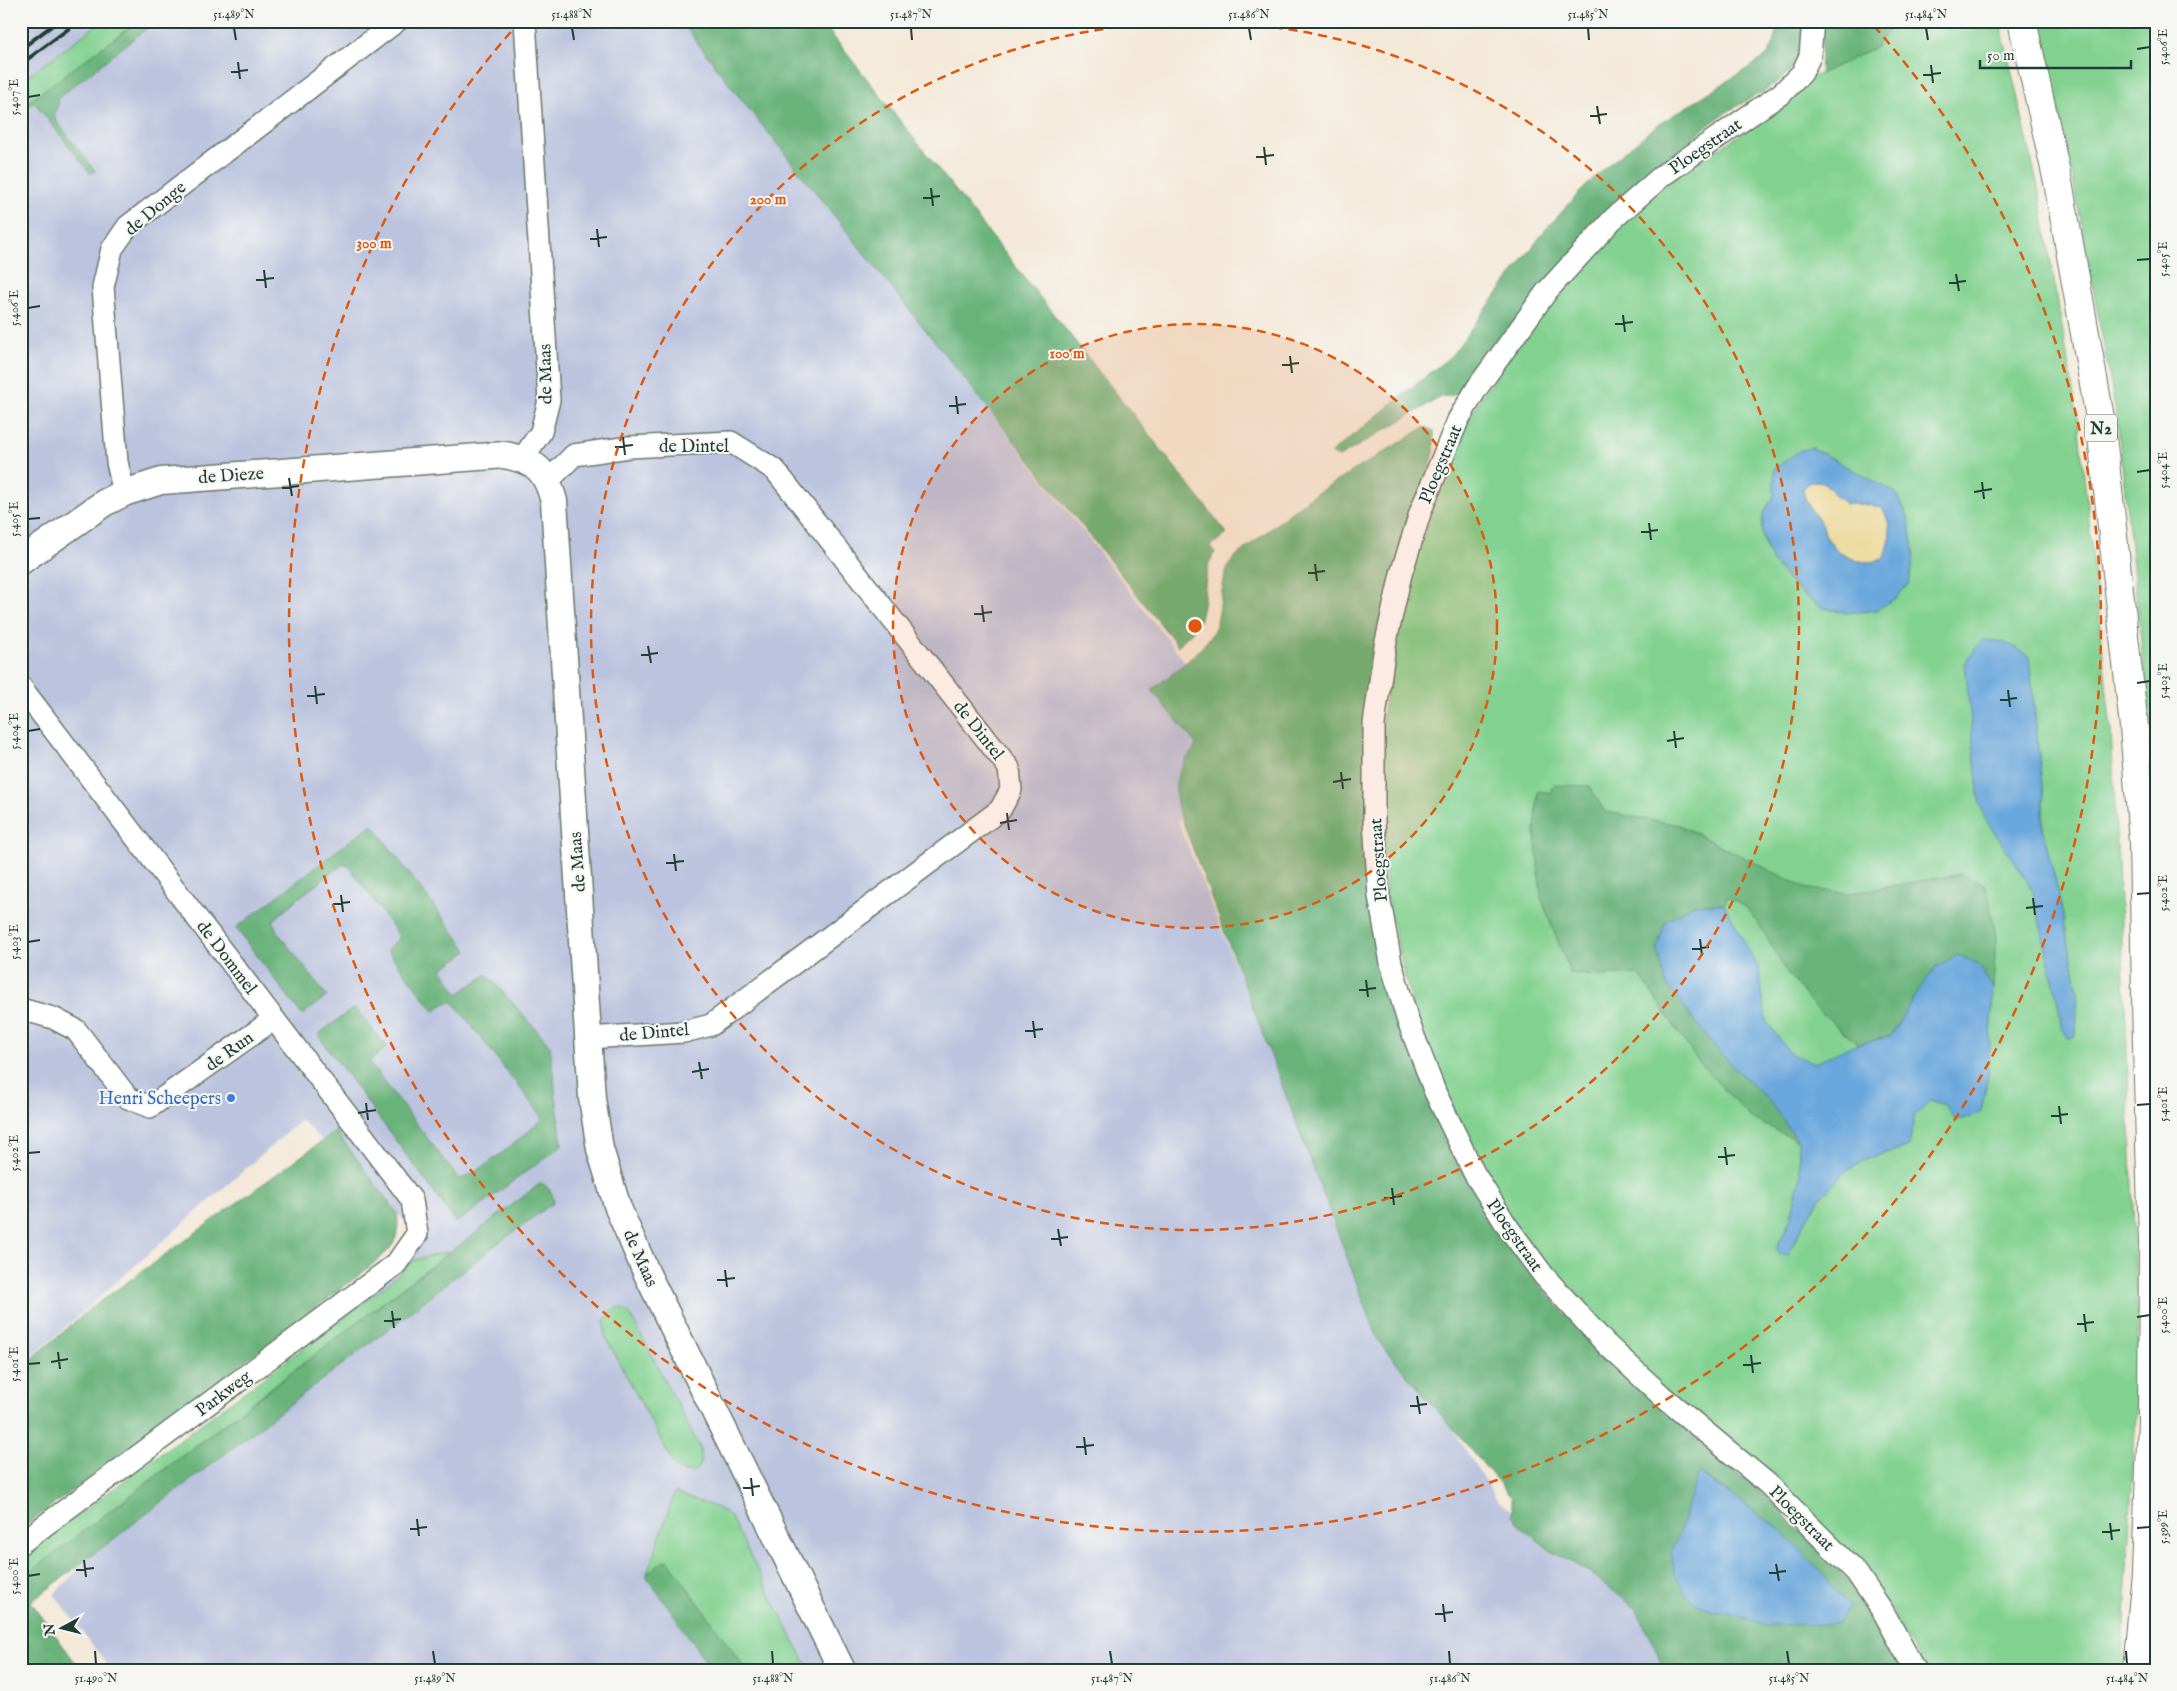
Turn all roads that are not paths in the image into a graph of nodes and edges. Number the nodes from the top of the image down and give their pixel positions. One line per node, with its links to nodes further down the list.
1 (397, 21): 7 (street, de Donge)
2 (525, 21): 5 (street, de Maas)
3 (1814, 21): 16 (street, Ploegstraat)
4 (2022, 21): 17 (highway, N2)
5 (522, 459): 6 (street, de Maas); 7 (street, de Dieze)
6 (548, 481): 12 (street, de Maas); 12 (street, de Dintel)
7 (124, 493): 8 (street, de Dieze)
8 (21, 561)
9 (21, 687): 11 (street, de Dommel)
10 (21, 1009): 11 (street, de Run)
11 (274, 1018): 13 (street, de Dommel)
12 (588, 1038): 15 (street, de Maas)
13 (417, 1234): 14 (street, Parkweg)
14 (21, 1543)
15 (842, 1670)
16 (1915, 1670)
17 (2137, 1670)

